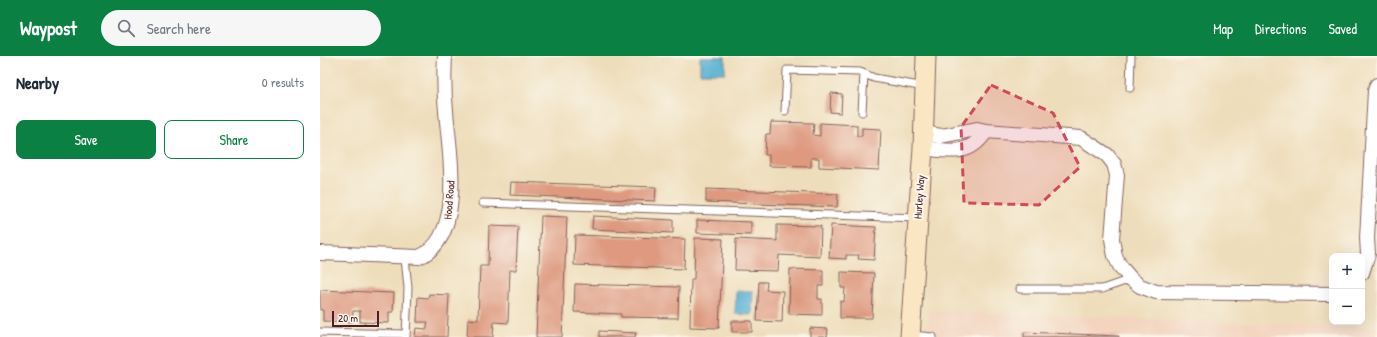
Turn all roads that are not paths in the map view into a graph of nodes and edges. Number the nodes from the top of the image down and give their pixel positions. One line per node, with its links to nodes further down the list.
1 (445, 56): 14 (street, Hood Road)
2 (926, 56): 6 (street, Hurley Way)
3 (1131, 56): 7 (lane)
4 (864, 74): 6 (lane); 8 (lane); 9 (lane)
5 (1377, 85): 15 (street)
6 (925, 87): 10 (street, Hurley Way)
7 (1130, 88)
8 (785, 111)
9 (862, 112)
10 (923, 140): 12 (street, Hurley Way); 16 (street)
11 (483, 203): 12 (lane)
12 (918, 218): 21 (street, Hurley Way)
13 (320, 253): 14 (street, Hood Road)
14 (405, 258): 20 (lane)
15 (1365, 264)
16 (1130, 279): 17 (lane); 18 (street)
17 (1020, 289)
18 (1329, 294)
19 (320, 332): 20 (lane)
20 (406, 336)
21 (910, 336): 22 (lane)
22 (933, 337)

